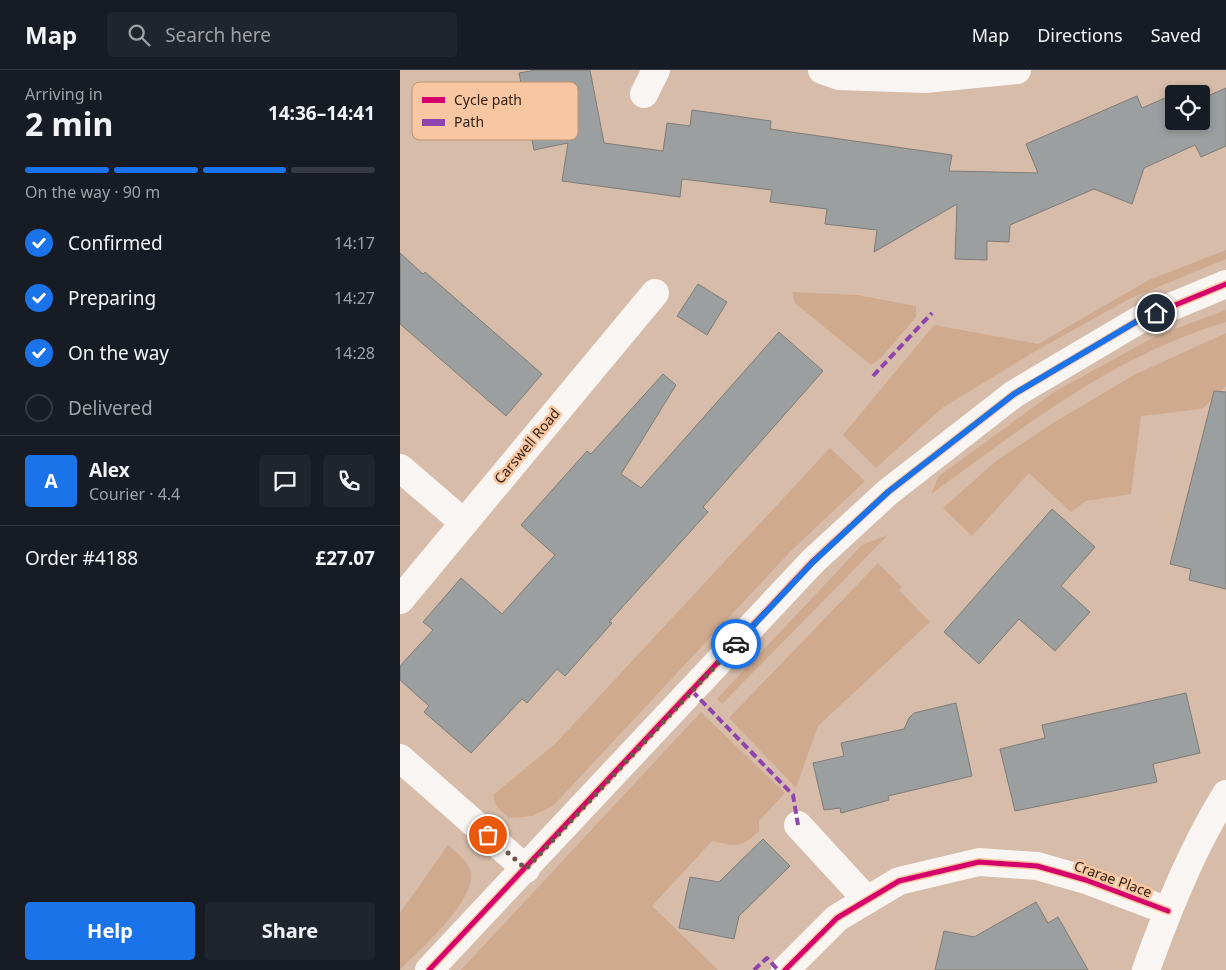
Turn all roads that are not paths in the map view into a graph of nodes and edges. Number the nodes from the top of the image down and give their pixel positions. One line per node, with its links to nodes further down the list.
1 (656, 70): 4 (street)
2 (822, 70): 3 (street)
3 (1017, 70)
4 (644, 94)
5 (1226, 284): 13 (street)
6 (655, 293): 8 (street, Carswell Road)
7 (400, 468): 8 (street)
8 (463, 522): 9 (street, Carswell Road)
9 (400, 600)
10 (400, 758): 13 (street)
11 (1226, 794): 15 (street)
12 (798, 825): 14 (street)
13 (526, 869): 16 (street)
14 (867, 900): 15 (street, Crarae Place); 17 (street, Crarae Place)
15 (1168, 911): 18 (street)
16 (430, 970)
17 (785, 970)
18 (1146, 970)

